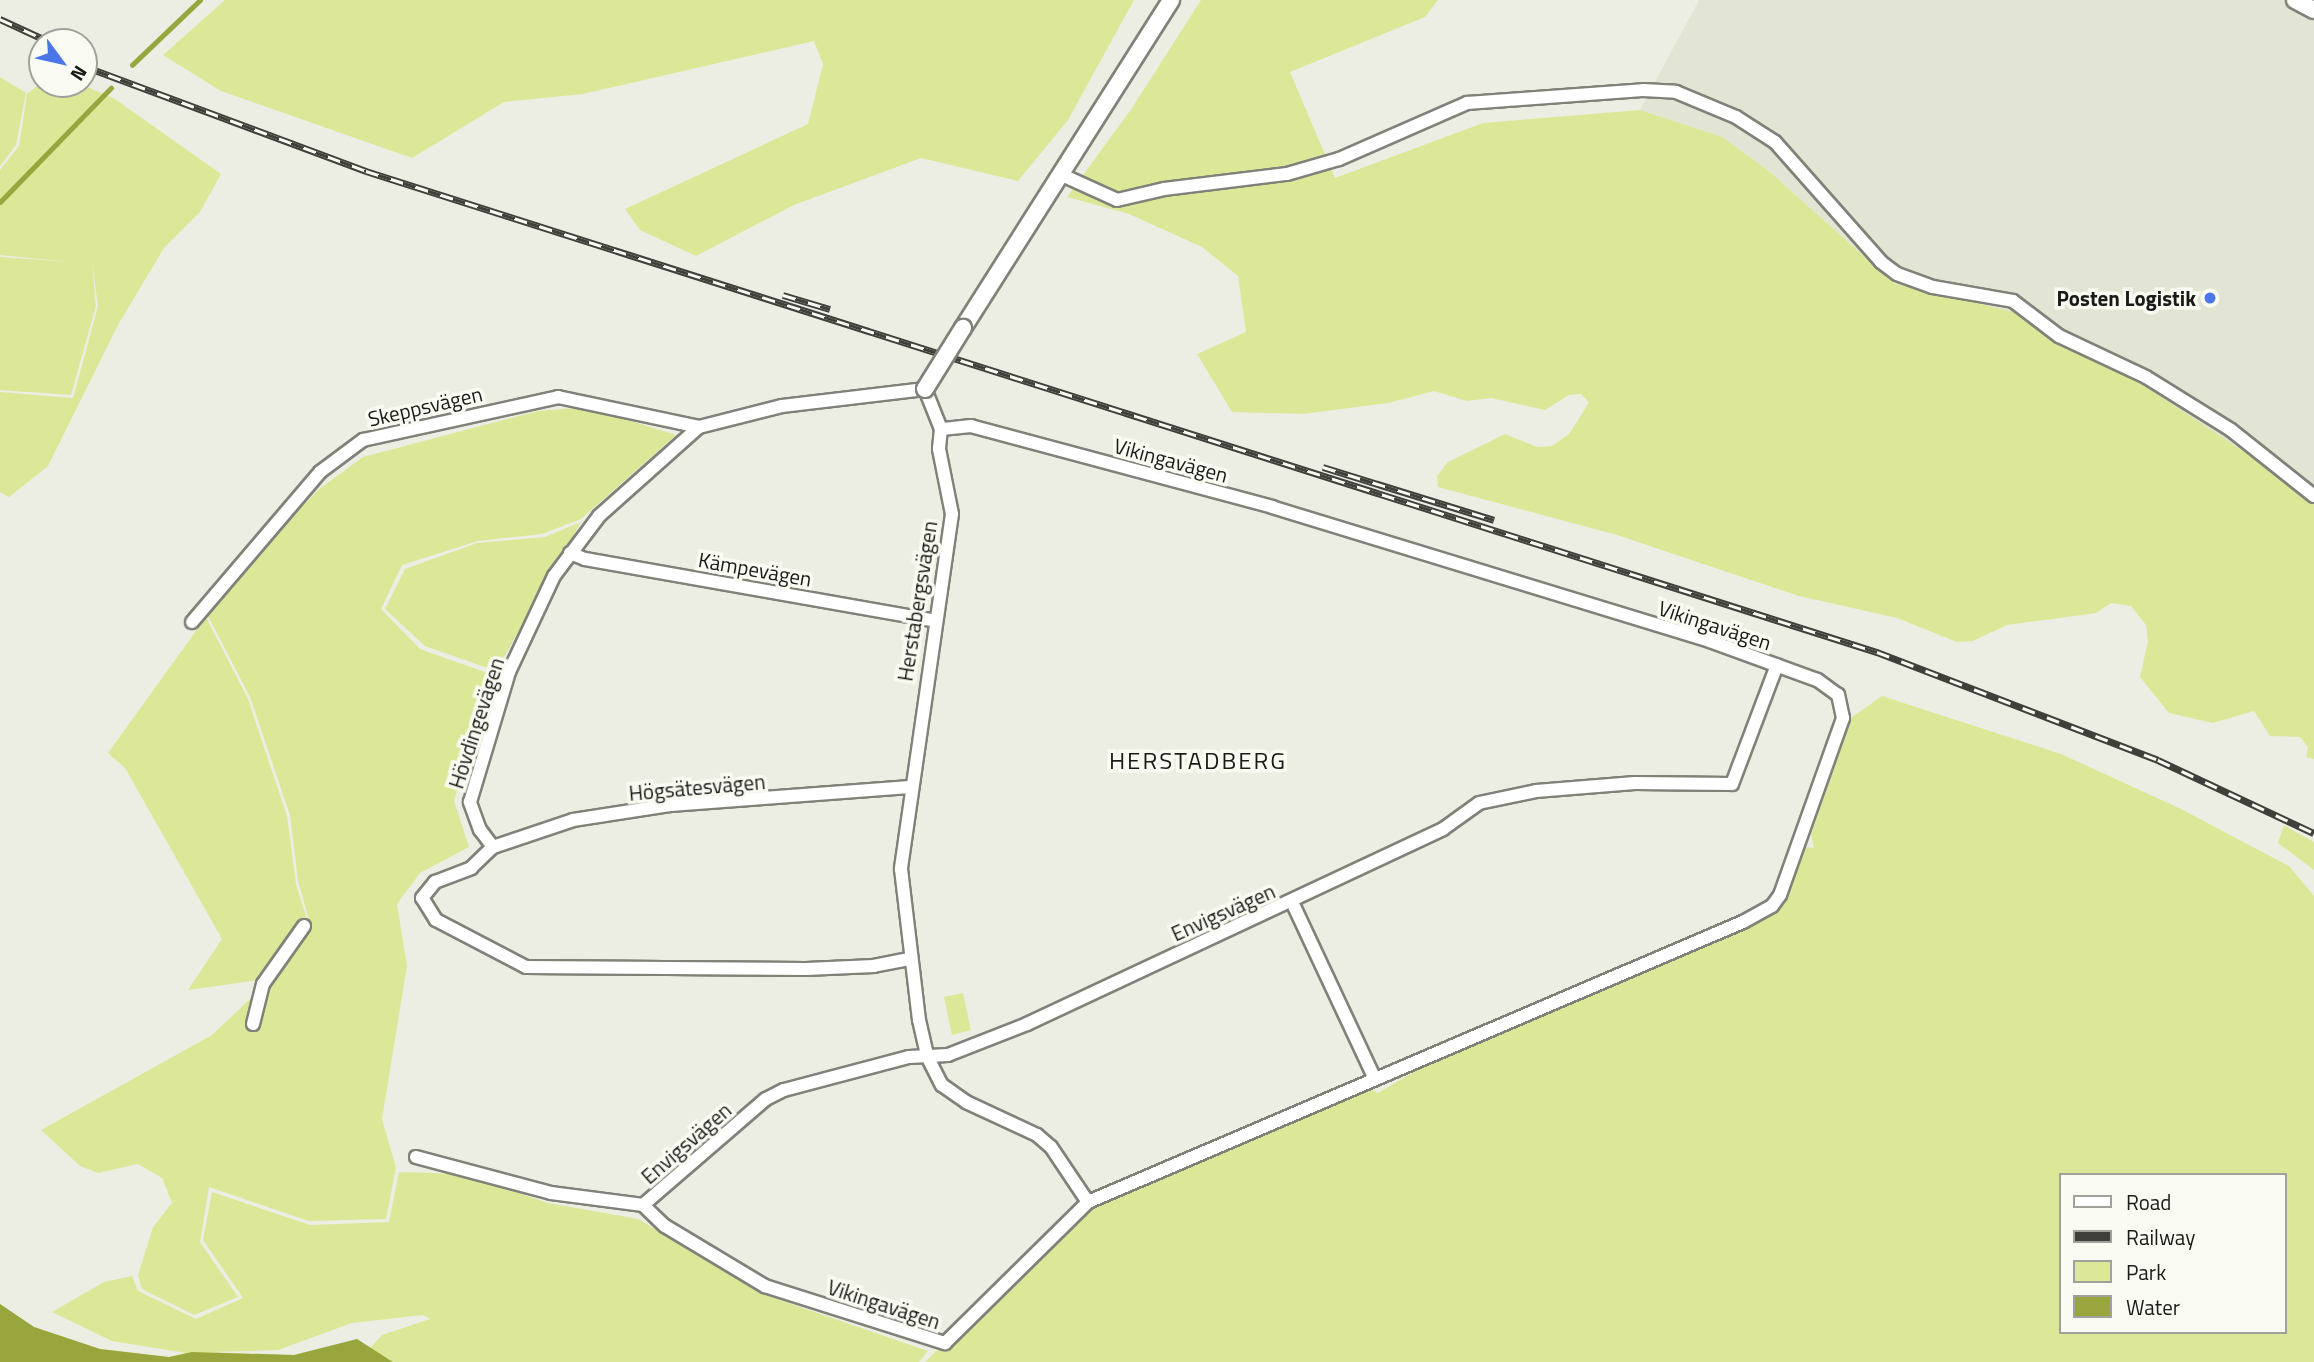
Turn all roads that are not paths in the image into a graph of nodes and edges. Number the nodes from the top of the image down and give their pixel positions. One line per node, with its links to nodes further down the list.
1 (1171, 0): 4 (street)
2 (2295, 0): 3 (street)
3 (2314, 10)
4 (1062, 175): 5 (street, bridge); 8 (street)
5 (925, 389): 6 (street); 7 (street, Herstabergsvägen)
6 (699, 427): 9 (street, Hövdingevägen); 11 (street, Skeppsvägen)
7 (942, 429): 10 (street, Herstabergsvägen); 12 (street, Vikingavägen)
8 (2314, 496)
9 (570, 553): 10 (street, Kämpevägen); 14 (street, Hövdingevägen)
10 (935, 621): 13 (street, Herstabergsvägen)
11 (192, 622)
12 (1777, 666): 15 (street, Envigsvägen); 20 (street, Vikingavägen)
13 (909, 787): 14 (street, Högsätesvägen); 17 (street, Herstabergsvägen)
14 (493, 847): 17 (street)
15 (1292, 902): 19 (street, Envigsvägen); 20 (street)
16 (304, 926): 18 (street)
17 (909, 959): 19 (street, Herstabergsvägen)
18 (253, 1024)
19 (927, 1056): 22 (street, Herstabergsvägen); 23 (street, Envigsvägen)
20 (1375, 1079): 22 (street, Vikingavägen)
21 (416, 1157): 23 (street)
22 (1088, 1202): 23 (street, Vikingavägen)
23 (643, 1205)

